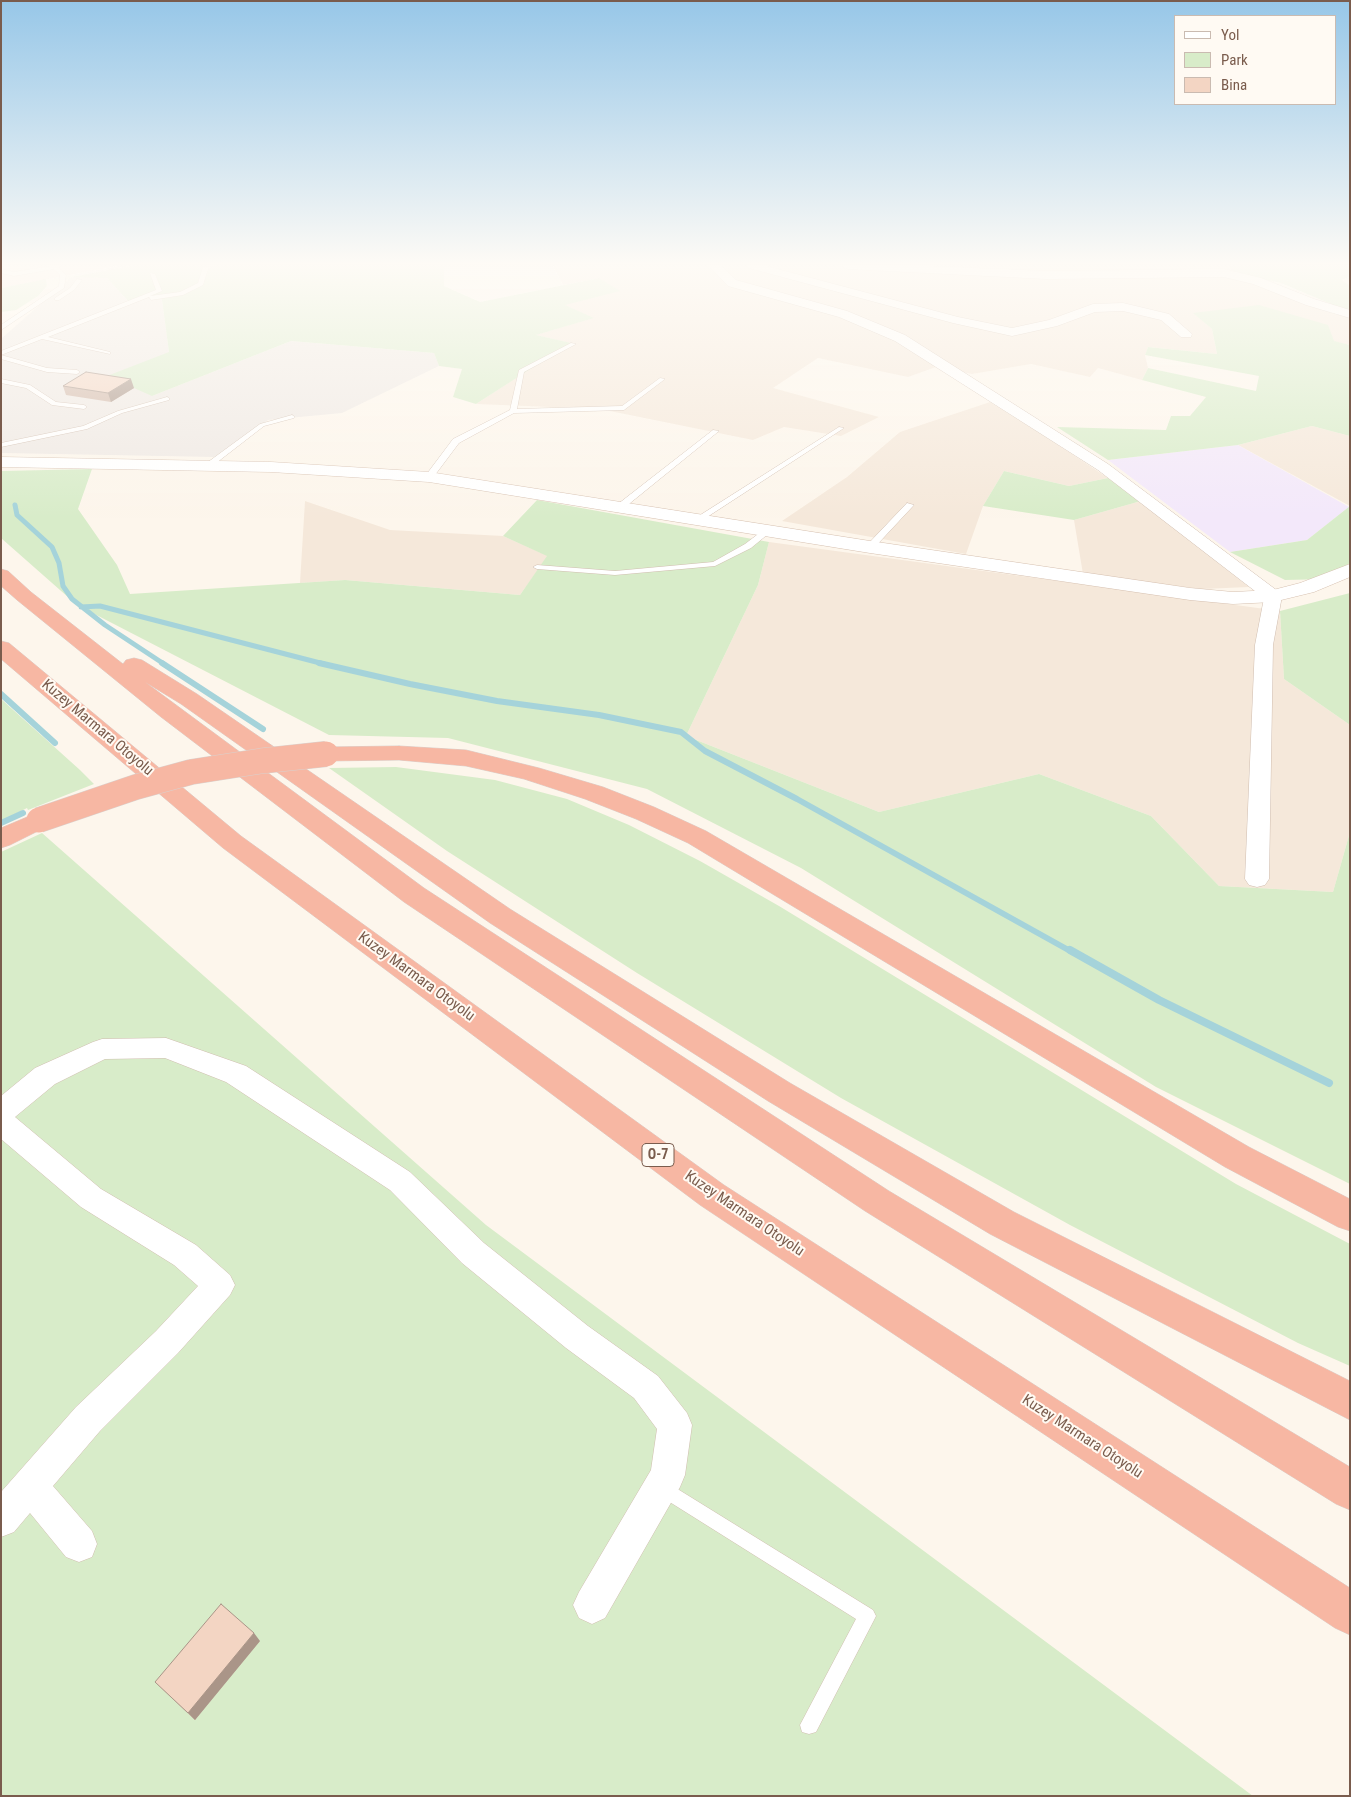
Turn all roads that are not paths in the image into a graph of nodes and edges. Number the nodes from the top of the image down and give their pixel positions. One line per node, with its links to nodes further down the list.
1 (95, 350): 4 (lane)
2 (561, 350): 11 (lane)
3 (919, 350): 28 (street)
4 (108, 353)
5 (1, 357): 6 (lane)
6 (77, 372)
7 (662, 379): 11 (lane)
8 (1, 381): 10 (lane)
9 (167, 399): 15 (lane)
10 (84, 407)
11 (513, 411): 18 (lane)
12 (292, 417): 17 (lane)
13 (841, 428): 21 (lane)
14 (714, 431): 20 (lane)
15 (1, 444)
16 (1, 462): 17 (main road)
17 (208, 465): 18 (main road)
18 (429, 477): 20 (main road)
19 (910, 505): 23 (lane)
20 (621, 506): 21 (main road)
21 (698, 519): 22 (main road)
22 (769, 530): 23 (main road); 24 (lane)
23 (870, 547): 28 (main road)
24 (537, 567)
25 (1350, 570): 28 (main road)
26 (1, 575): 27 (highway)
27 (24, 596): 35 (highway); 38 (highway)
28 (1273, 596): 31 (street)
29 (1, 648): 42 (highway, Kuzey Marmara Otoyolu / O-7)
30 (1, 839): 34 (highway, bridge)
31 (1257, 879)
32 (1, 1112): 37 (street)
33 (1, 1122): 36 (street)
34 (1350, 1216)
35 (1350, 1401)
36 (30, 1486): 39 (street); 40 (street)
37 (661, 1487): 41 (street); 43 (lane)
38 (1350, 1490)
39 (1, 1520)
40 (79, 1544)
41 (592, 1605)
42 (1350, 1613)
43 (809, 1725)

